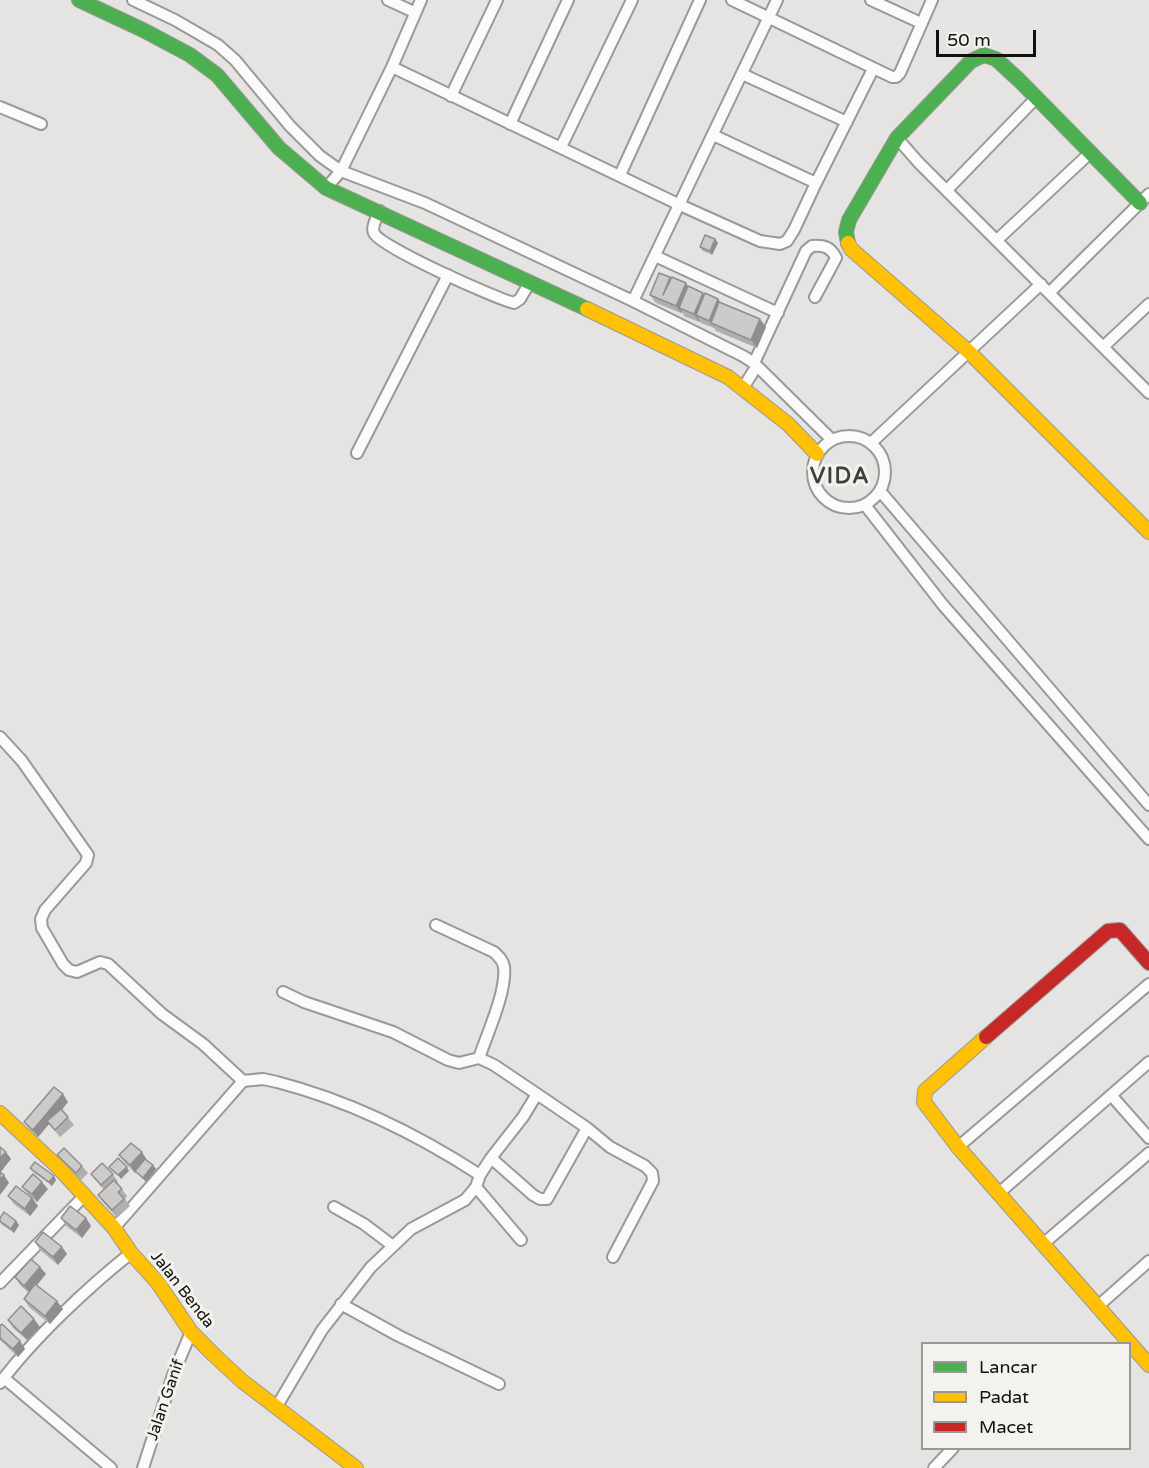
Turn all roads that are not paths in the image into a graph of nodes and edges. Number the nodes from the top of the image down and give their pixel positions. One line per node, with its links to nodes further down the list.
1 (80, 0): 33 (street)
2 (133, 0): 13 (street)
3 (388, 0): 14 (street)
4 (421, 0): 14 (street)
5 (497, 0): 20 (street)
6 (568, 0): 24 (street)
7 (632, 0): 28 (street)
8 (700, 0): 31 (street)
9 (732, 0): 15 (street)
10 (777, 0): 15 (street)
11 (871, 0): 16 (street)
12 (932, 0): 16 (street)
13 (145, 3): 30 (street)
14 (414, 12): 17 (street)
15 (769, 17): 18 (street); 19 (street)
16 (921, 23): 18 (street)
17 (392, 68): 20 (street); 30 (street)
18 (873, 69): 23 (street)
19 (742, 74): 23 (street); 26 (street)
20 (451, 96): 24 (street)
21 (1037, 97): 27 (street); 29 (street); 34 (street)
22 (0, 107): 25 (street)
23 (847, 122): 32 (street)
24 (510, 123): 28 (street)
25 (41, 124)
26 (713, 135): 32 (street); 36 (street)
27 (897, 138): 34 (street); 48 (street)
28 (561, 147): 31 (street)
29 (1091, 152): 35 (street); 38 (street)
30 (341, 171): 33 (street); 44 (street)
31 (620, 175): 36 (street)
32 (816, 183): 36 (street)
33 (326, 188): 37 (street)
34 (947, 190): 38 (street)
35 (1145, 199): 42 (street)
36 (681, 205): 39 (street)
37 (380, 211): 40 (street); 41 (street)
38 (998, 240): 42 (street)
39 (655, 256): 44 (street); 46 (street)
40 (448, 275): 41 (street); 54 (street)
41 (530, 282): 50 (street)
42 (1045, 288): 47 (street); 48 (street)
43 (815, 297): 46 (street)
44 (633, 301): 49 (street)
45 (1149, 304): 47 (street)
46 (778, 313): 49 (street)
47 (1103, 347): 51 (street)
48 (969, 352): 53 (street); 58 (street)
49 (755, 365): 50 (street); 52 (street)
50 (743, 388): 55 (street)
51 (1149, 393)
52 (832, 440): 53 (street); 55 (street)
53 (871, 443): 56 (street)
54 (357, 453)
55 (817, 454): 57 (street)
56 (880, 491): 57 (street); 60 (street)
57 (865, 505): 61 (street)
58 (1149, 532)
59 (0, 737): 68 (street)
60 (1149, 805)
61 (1149, 839)
62 (436, 925): 66 (street)
63 (1149, 963): 74 (street)
64 (1149, 984): 74 (street)
65 (283, 992): 66 (street)
66 (479, 1058): 69 (street)
67 (1149, 1062): 70 (street)
68 (243, 1081): 77 (street); 82 (street)
69 (537, 1094): 72 (street); 76 (street)
70 (1111, 1095): 73 (street); 79 (street)
71 (0, 1113): 80 (street, Jalan Benda)
72 (587, 1128): 76 (street); 87 (street)
73 (1149, 1138)
74 (958, 1147): 79 (street)
75 (1149, 1153): 84 (street)
76 (490, 1158): 77 (street)
77 (480, 1175): 78 (street)
78 (476, 1187): 83 (street); 85 (street)
79 (999, 1193): 84 (street)
80 (85, 1195): 82 (street, Jalan Benda); 89 (street)
81 (334, 1207): 85 (street)
82 (114, 1228): 86 (street, Jalan Benda)
83 (521, 1240)
84 (1043, 1244): 91 (street)
85 (393, 1246): 90 (street)
86 (131, 1253): 92 (street, Jalan Benda); 94 (street)
87 (613, 1257)
88 (1149, 1262): 91 (street)
89 (0, 1283)
90 (341, 1304): 95 (street); 96 (street)
91 (1097, 1307): 93 (street)
92 (191, 1332): 96 (street, Jalan Benda); 99 (street, Jalan Ganif)
93 (1147, 1358)
94 (2, 1381): 98 (street)
95 (499, 1384)
96 (277, 1406): 100 (street, Jalan Benda)
97 (952, 1450): 101 (street)
98 (111, 1468)
99 (143, 1468)
100 (356, 1468)
101 (934, 1468)

